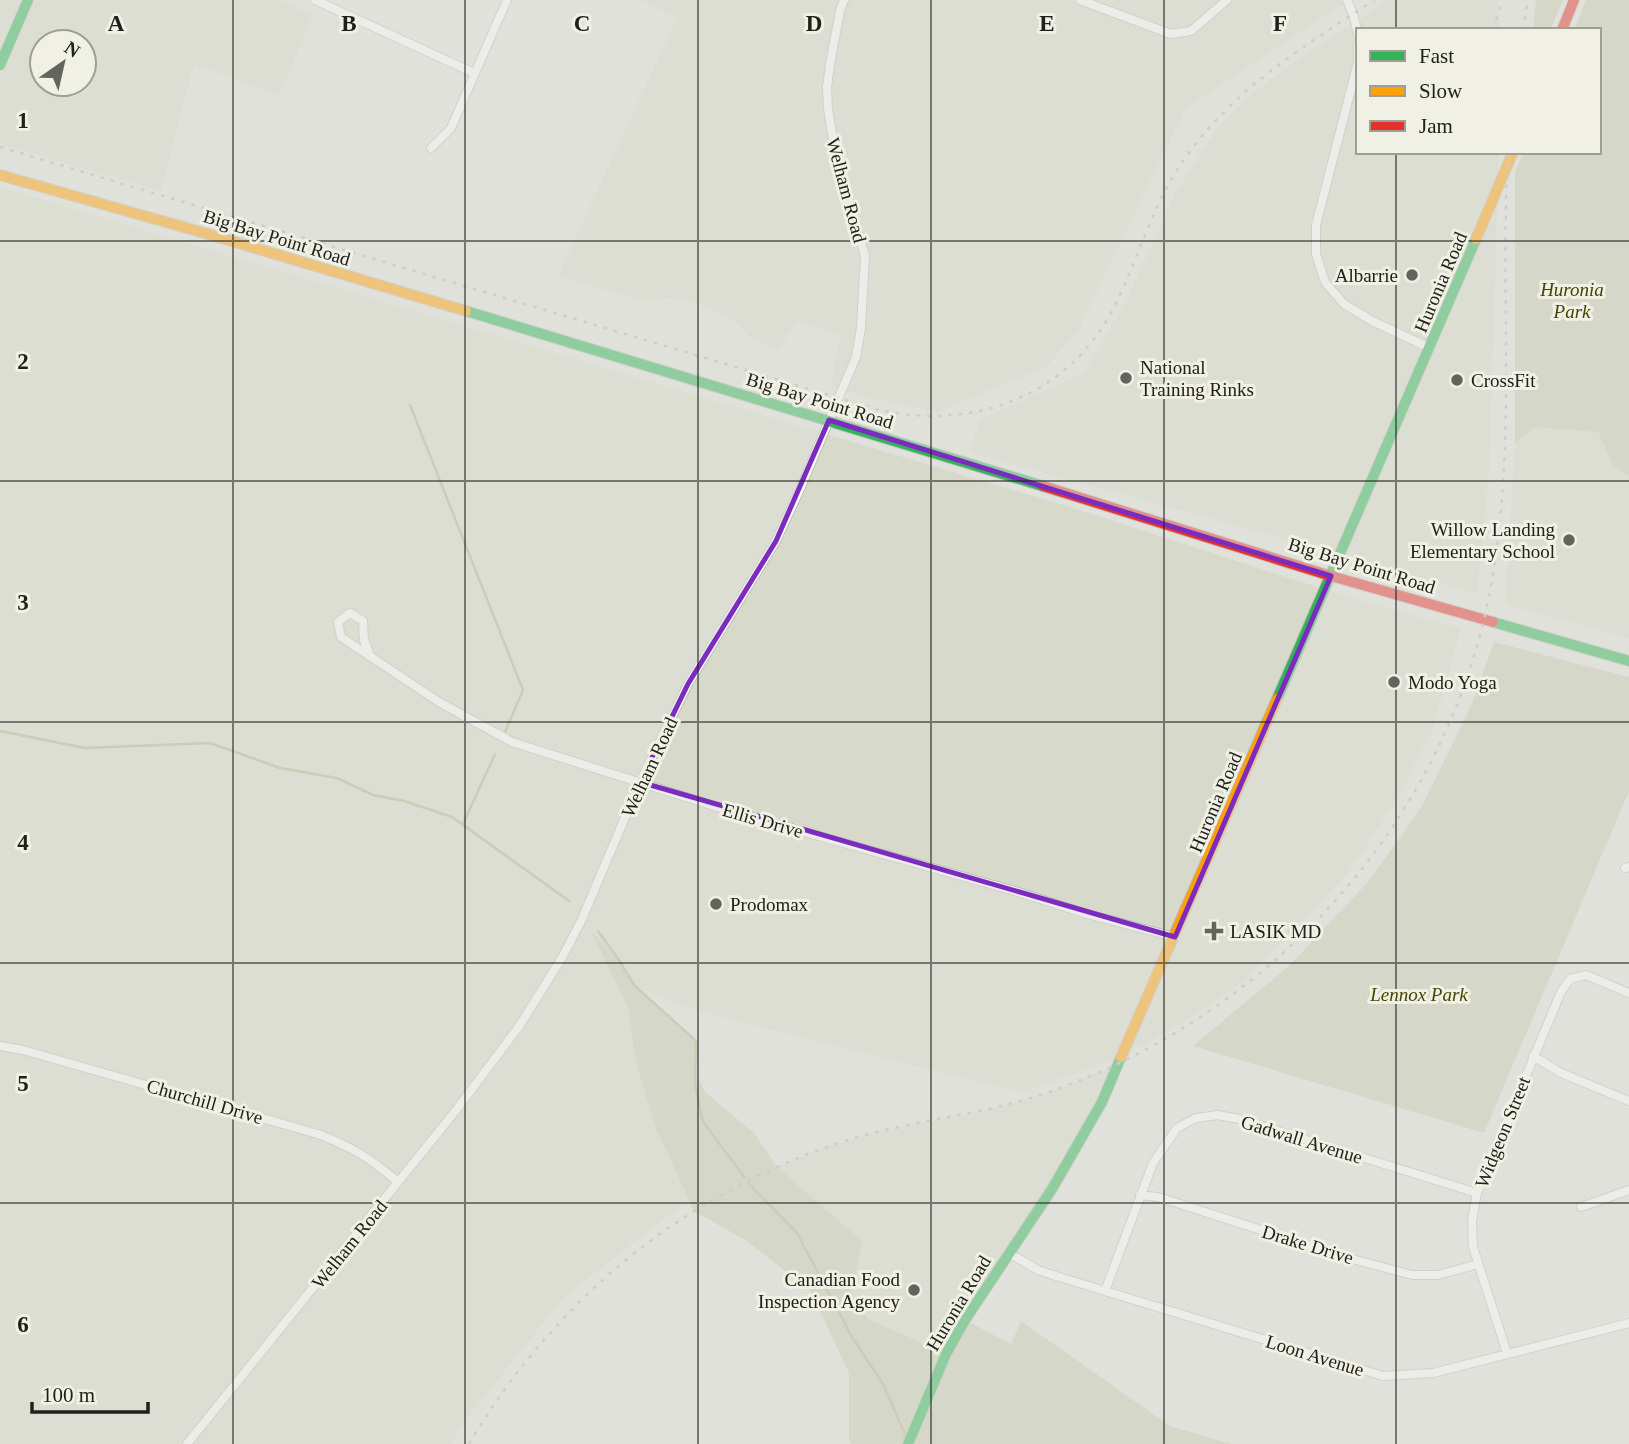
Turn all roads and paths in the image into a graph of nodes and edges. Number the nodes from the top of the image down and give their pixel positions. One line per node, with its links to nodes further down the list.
1 (28, 0): 11 (street)
2 (315, 0): 13 (street)
3 (507, 0): 13 (street)
4 (844, 0): 18 (street, Welham Road)
5 (1080, 0): 6 (street)
6 (1227, 0)
7 (1347, 0): 9 (street)
8 (1574, 0): 10 (street)
9 (1356, 28)
10 (1563, 28)
11 (0, 65)
12 (1356, 70): 17 (street)
13 (474, 73): 14 (street)
14 (431, 148)
15 (1512, 154): 17 (street, Huronia Road)
16 (0, 175): 18 (street, Big Bay Point Road)
17 (1430, 348): 19 (street, Huronia Road)
18 (829, 420): 19 (street, Big Bay Point Road); 22 (street, Welham Road)
19 (1331, 576): 21 (street, Big Bay Point Road); 23 (street, Huronia Road)
20 (370, 656): 20 (street, Ellis Drive); 22 (street, Ellis Drive)
21 (1629, 661)
22 (640, 782): 23 (street, Ellis Drive); 28 (street, Welham Road)
23 (1175, 937): 33 (street, Huronia Road)
24 (1629, 993): 26 (street, Widgeon Street)
25 (0, 1045): 28 (street, Churchill Drive)
26 (1533, 1056): 27 (street); 30 (street, Widgeon Street)
27 (1629, 1101)
28 (398, 1182): 38 (street, Welham Road)
29 (1629, 1190): 32 (street)
30 (1477, 1193): 31 (street, Gadwall Avenue); 34 (street, Widgeon Street)
31 (1140, 1195): 34 (street, Drake Drive); 35 (street, Gadwall Avenue)
32 (1581, 1207)
33 (1009, 1253): 35 (street, Loon Avenue); 39 (street, Huronia Road)
34 (1478, 1264): 37 (street, Widgeon Street)
35 (1105, 1291): 37 (street, Loon Avenue)
36 (1629, 1323): 37 (street, Loon Avenue)
37 (1507, 1353)
38 (187, 1444)
39 (908, 1444)

